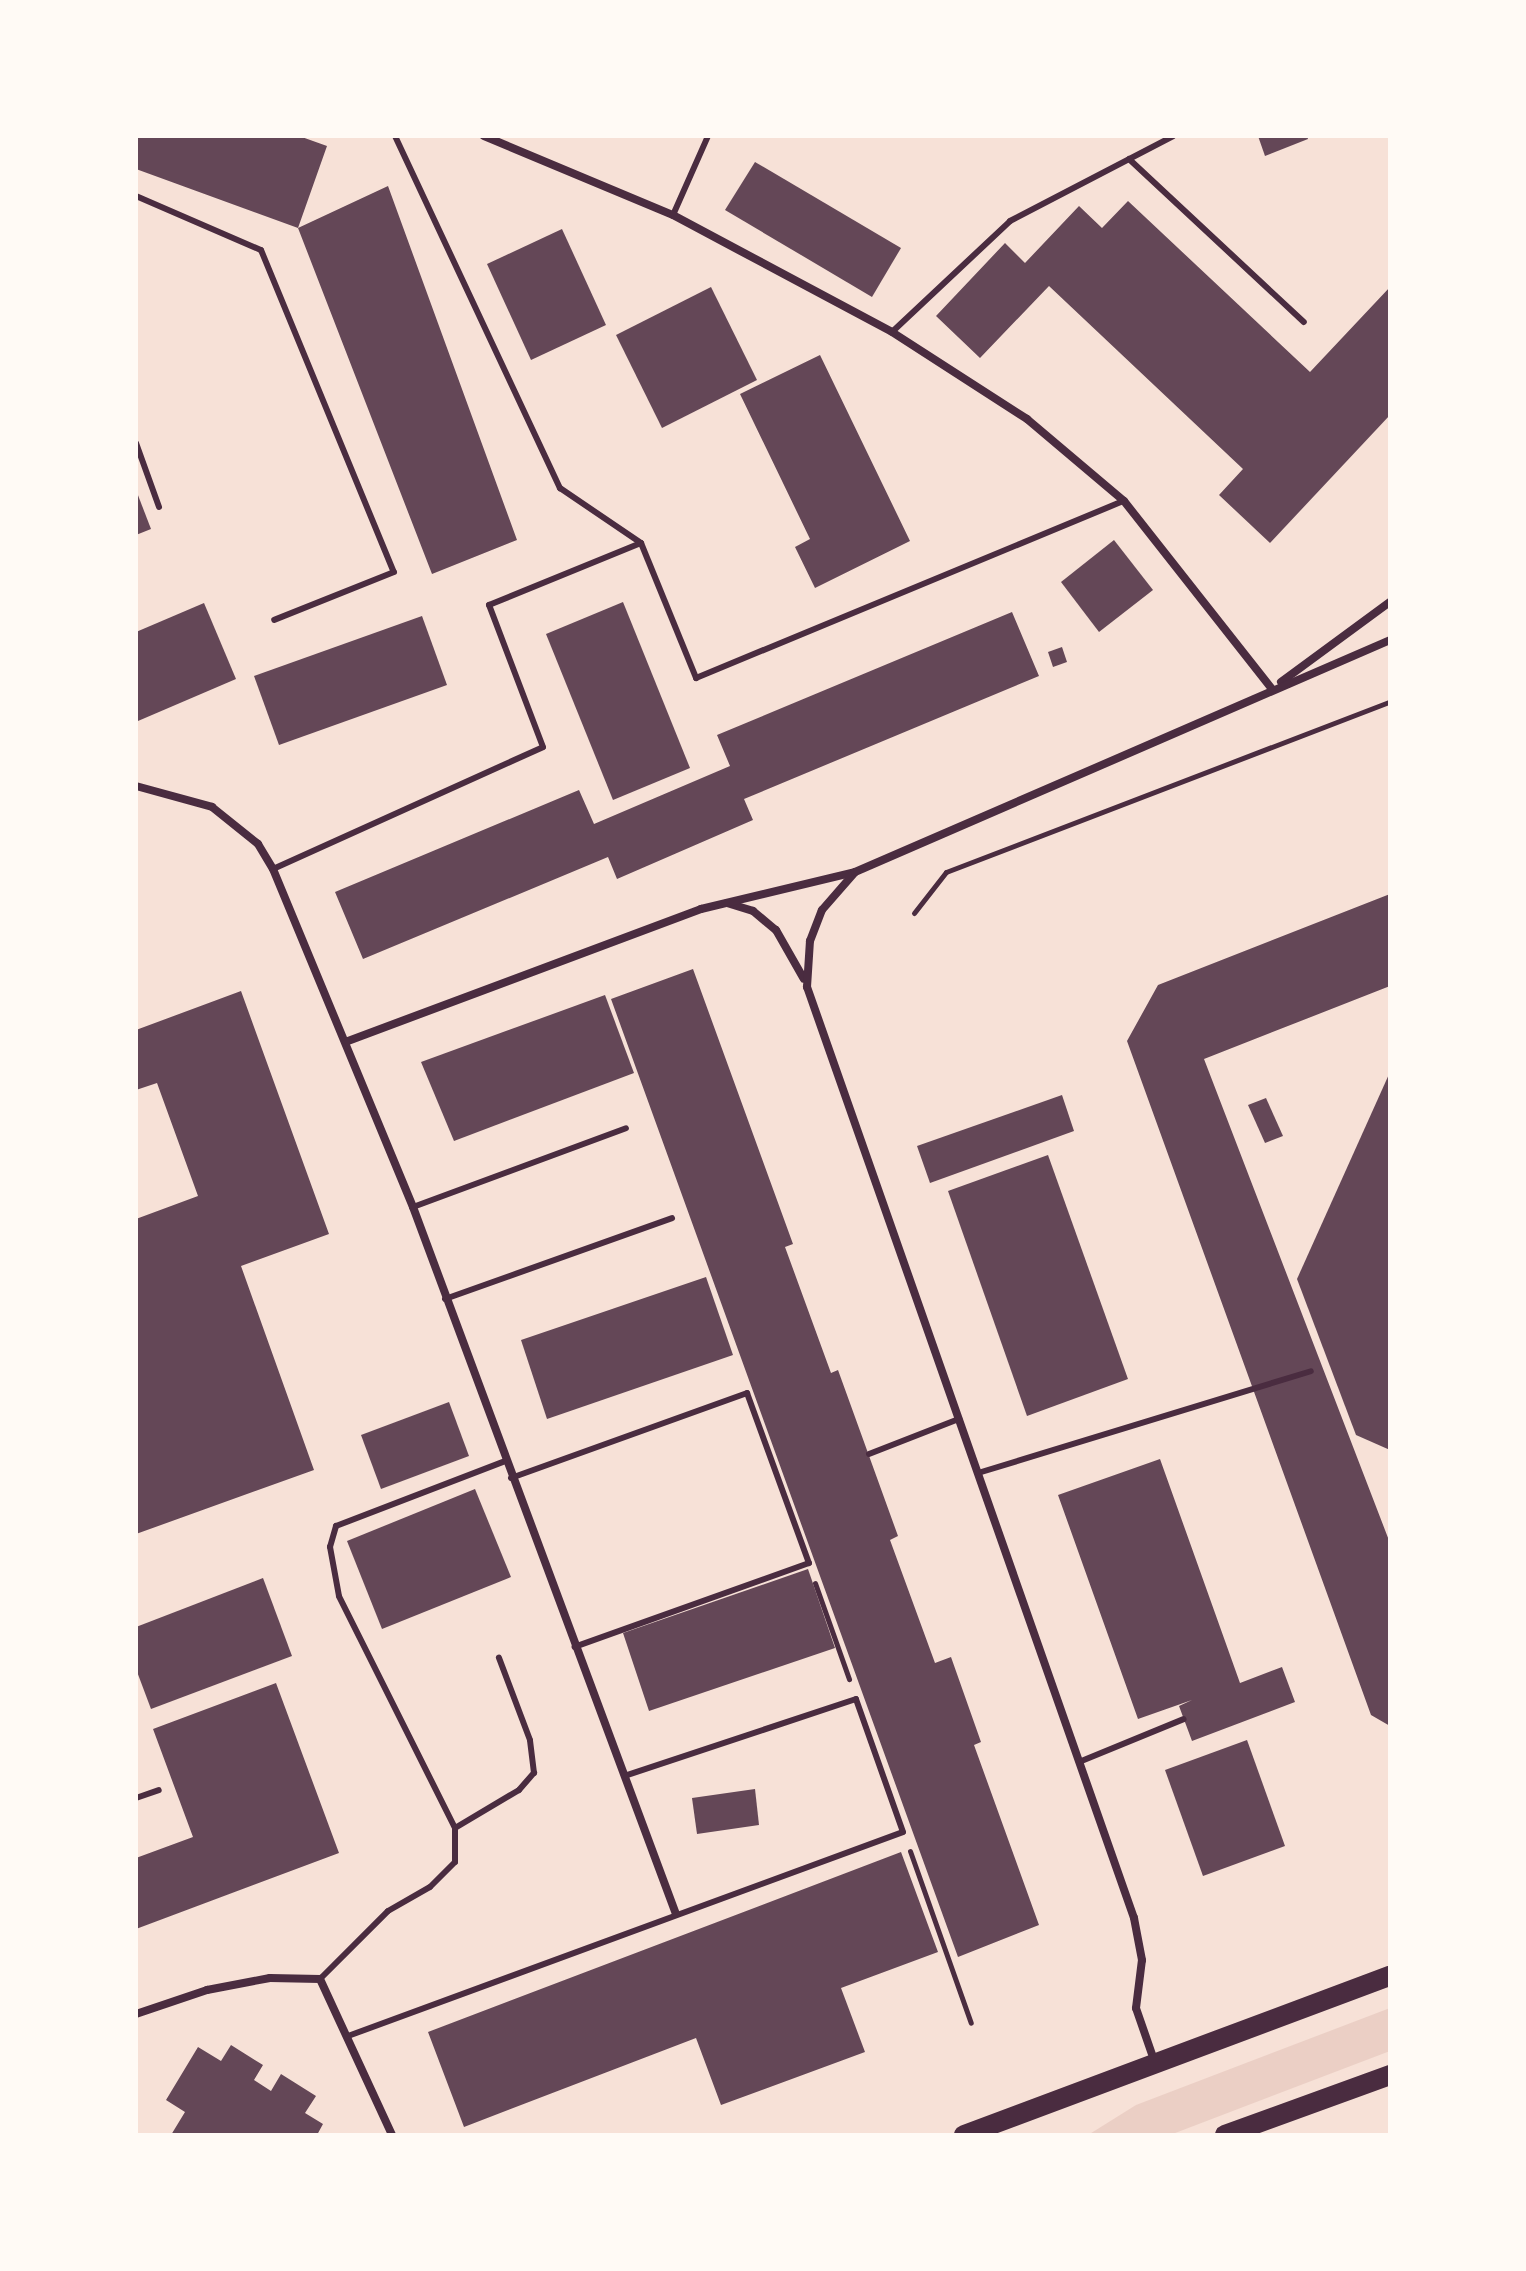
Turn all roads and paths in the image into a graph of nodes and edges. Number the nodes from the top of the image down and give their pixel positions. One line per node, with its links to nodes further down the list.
1 (395, 136): 13 (lane)
2 (484, 136): 7 (street)
3 (708, 136): 7 (lane)
4 (1173, 136): 5 (lane)
5 (1129, 159): 8 (lane); 9 (lane)
6 (136, 196): 15 (lane)
7 (673, 215): 9 (street)
8 (1304, 322)
9 (892, 332): 11 (street)
10 (136, 443): 12 (lane)
11 (1124, 501): 13 (lane); 17 (street)
12 (159, 507)
13 (641, 543): 20 (lane)
14 (1390, 602): 17 (street)
15 (274, 620)
16 (1390, 640): 17 (street)
17 (1272, 689): 21 (street)
18 (1390, 702): 23 (path)
19 (136, 786): 20 (street)
20 (273, 869): 25 (street)
21 (855, 872): 22 (street); 24 (street)
22 (723, 903): 24 (street); 25 (street)
23 (914, 913)
24 (807, 987): 31 (street)
25 (348, 1041): 27 (street)
26 (626, 1128): 27 (lane)
27 (413, 1207): 29 (street)
28 (672, 1218): 29 (lane)
29 (445, 1299): 33 (street)
30 (1311, 1371): 34 (lane)
31 (959, 1419): 32 (lane); 34 (street)
32 (869, 1454)
33 (505, 1461): 35 (street); 45 (lane)
34 (978, 1473): 41 (street)
35 (511, 1478): 36 (lane); 37 (street)
36 (809, 1563): 37 (lane); 39 (path)
37 (575, 1647): 42 (street)
38 (499, 1658): 45 (lane)
39 (856, 1699): 42 (lane); 46 (lane)
40 (1184, 1719): 41 (lane)
41 (1079, 1762): 53 (street)
42 (625, 1776): 47 (street)
43 (159, 1790): 44 (lane)
44 (136, 1798)
45 (455, 1828): 49 (lane)
46 (903, 1832): 47 (lane); 51 (path)
47 (676, 1914): 52 (lane)
48 (1390, 1976): 53 (main road)
49 (320, 1979): 50 (street); 52 (street)
50 (136, 2014)
51 (971, 2023)
52 (348, 2036): 55 (street)
53 (1155, 2064): 56 (main road)
54 (1390, 2075): 57 (main road)
55 (392, 2135)
56 (964, 2135)
57 (1225, 2135)

